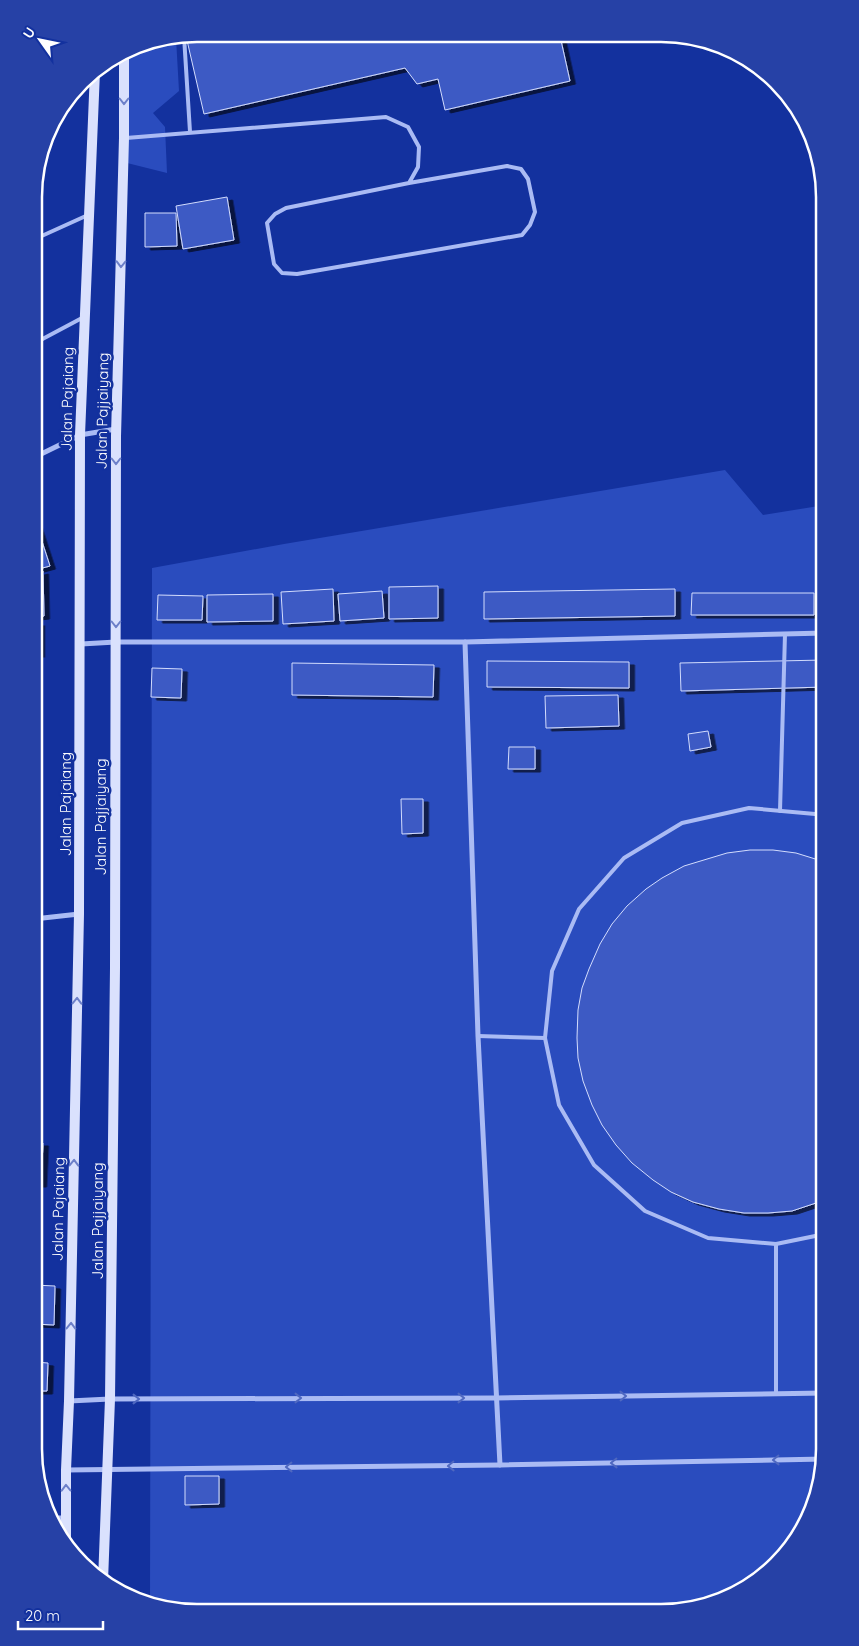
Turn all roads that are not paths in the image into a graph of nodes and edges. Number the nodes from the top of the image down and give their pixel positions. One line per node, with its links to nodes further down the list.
1 (184, 44): 4 (lane)
2 (124, 61): 5 (main road, Jalan Pajjaiyang, one-way to 5)
3 (94, 82): 7 (main road, Jalan Pajaiang)
4 (190, 132): 5 (lane); 6 (lane)
5 (124, 138): 11 (main road, Jalan Pajjaiyang, one-way to 11)
6 (409, 183): 6 (lane)
7 (89, 215): 8 (lane); 9 (main road, Jalan Pajaiang)
8 (43, 235)
9 (84, 318): 10 (lane); 12 (main road, Jalan Pajaiang)
10 (43, 339)
11 (116, 429): 12 (street); 16 (main road, Jalan Pajjaiyang, one-way to 16)
12 (80, 435): 13 (street); 18 (main road, Jalan Pajaiang)
13 (43, 453)
14 (816, 633): 15 (street)
15 (785, 634): 17 (street); 19 (lane)
16 (116, 642): 17 (street); 18 (street); 30 (main road, Jalan Pajjaiyang)
17 (465, 642): 23 (street)
18 (81, 644): 21 (main road, Jalan Pajaiang)
19 (780, 811): 20 (lane); 24 (lane)
20 (816, 814)
21 (79, 914): 22 (street); 31 (main road, Jalan Pajaiang, one-way to 21)
22 (43, 918)
23 (478, 1036): 24 (lane); 29 (street)
24 (545, 1038): 26 (lane)
25 (816, 1236): 26 (lane)
26 (776, 1244): 28 (lane)
27 (816, 1392): 28 (street)
28 (776, 1393): 29 (street, one-way to 28)
29 (496, 1398): 30 (street, one-way to 29); 33 (street)
30 (110, 1399): 31 (street); 34 (main road, Jalan Pajjaiyang)
31 (69, 1400): 35 (main road, Jalan Pajaiang)
32 (816, 1459): 33 (street, one-way to 33)
33 (500, 1465): 34 (street, one-way to 34)
34 (108, 1469): 35 (street); 39 (main road, Jalan Pajjaiyang)
35 (66, 1470): 37 (main road, Jalan Pajaiang, one-way to 35)
36 (59, 1518): 37 (street)
37 (66, 1518): 38 (main road, Jalan Pajaiang)
38 (66, 1530)
39 (103, 1571)

